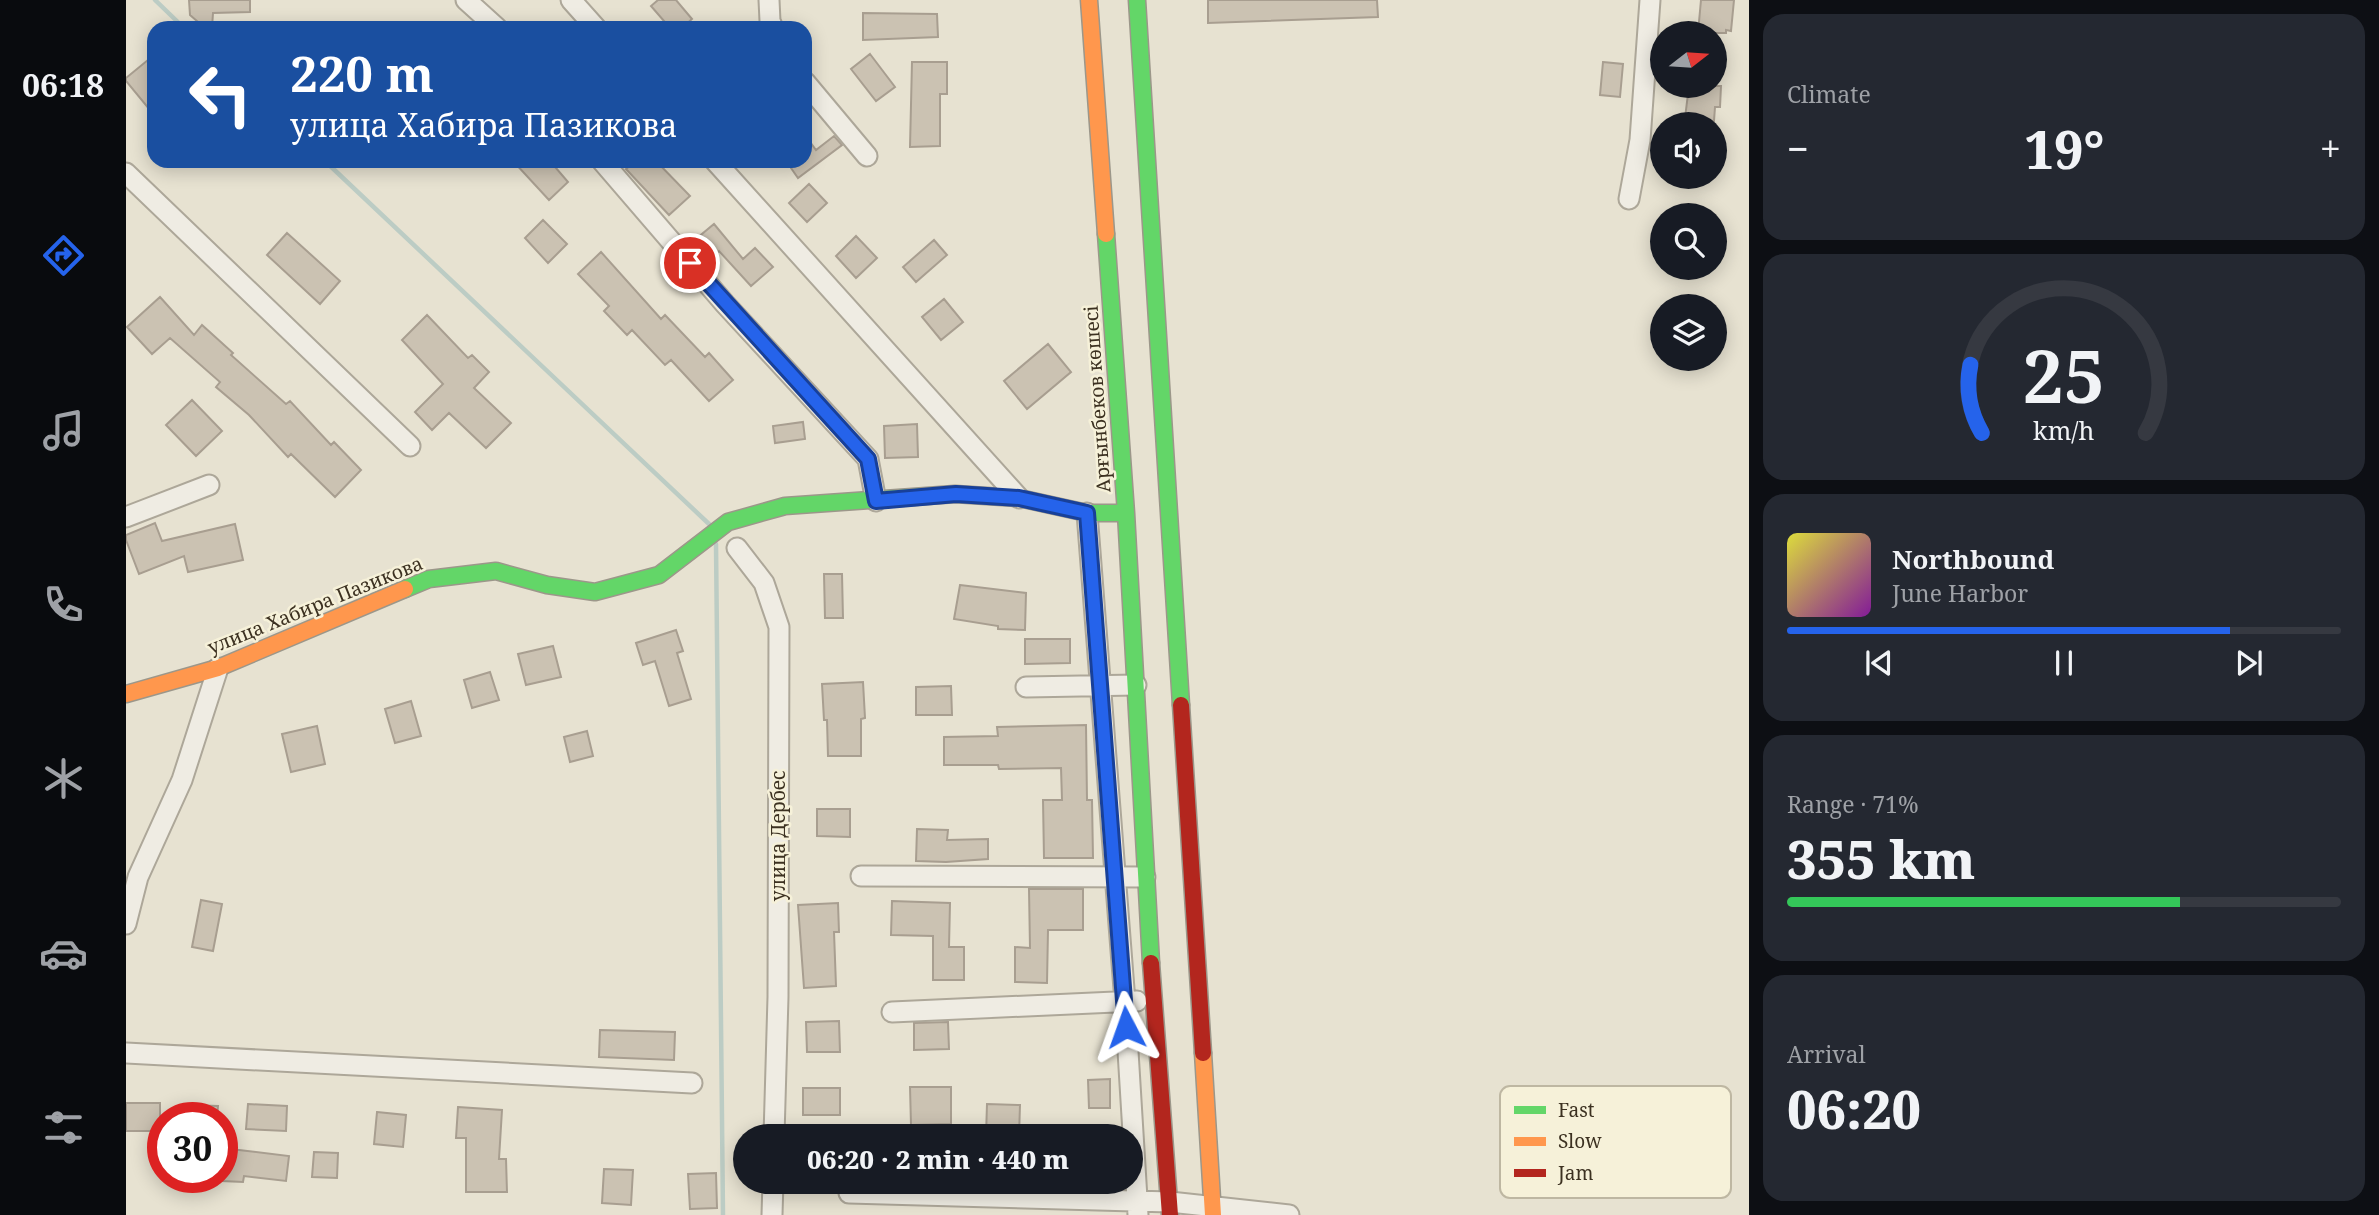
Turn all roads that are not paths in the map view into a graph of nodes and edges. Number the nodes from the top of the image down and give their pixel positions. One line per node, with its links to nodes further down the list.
1 (466, 0): 7 (street)
2 (570, 0): 8 (street)
3 (769, 0): 9 (street)
4 (1089, 0): 21 (main road, Арғынбеков көшесі)
5 (1137, 0): 43 (main road)
6 (1650, 0): 15 (street)
7 (489, 21)
8 (590, 21)
9 (770, 21)
10 (812, 90): 11 (street)
11 (867, 156)
12 (608, 168): 19 (street)
13 (721, 168): 18 (street)
14 (126, 173): 16 (street)
15 (1629, 199)
16 (410, 446)
17 (209, 485): 22 (street)
18 (1019, 498): 19 (main road, улица Хабира Пазикова); 20 (main road, улица Хабира Пазикова)
19 (876, 501): 24 (main road, улица Хабира Пазикова)
20 (1087, 513): 21 (main road, улица Хабира Пазикова); 26 (street)
21 (1126, 513): 25 (main road, Арғынбеков көшесі)
22 (126, 517)
23 (737, 548): 38 (street, улица Дербес)
24 (218, 668): 28 (main road, улица Хабира Пазикова); 32 (street)
25 (1136, 685): 26 (street); 31 (main road, Арғынбеков көшесі)
26 (1101, 686): 27 (street); 30 (street)
27 (1026, 687)
28 (126, 694)
29 (860, 876): 30 (street)
30 (1114, 877): 31 (street); 34 (street)
31 (1145, 877): 33 (main road, Арғынбеков көшесі)
32 (126, 924)
33 (1156, 1001): 34 (street); 42 (main road, Арғынбеков көшесі)
34 (1125, 1002): 35 (street); 41 (street)
35 (892, 1012)
36 (126, 1053): 37 (street)
37 (692, 1083)
38 (775, 1124)
39 (773, 1194): 44 (street)
40 (849, 1194): 41 (street)
41 (1138, 1208): 42 (street)
42 (1170, 1208): 43 (street)
43 (1212, 1211): 45 (street)
44 (772, 1215)
45 (1289, 1215)

